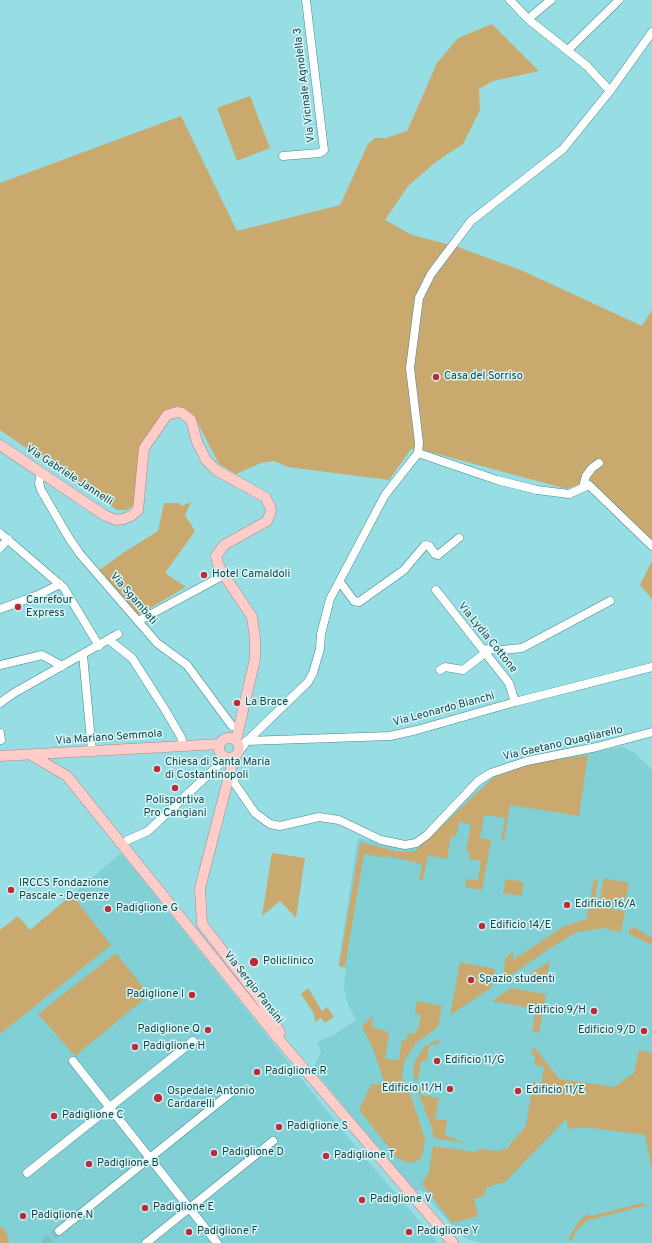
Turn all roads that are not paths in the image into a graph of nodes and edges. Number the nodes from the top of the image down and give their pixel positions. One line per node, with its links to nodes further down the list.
1 (306, 0): 9 (street, Via Vicinale Agnolella 3)
2 (510, 0): 5 (street)
3 (551, 0): 5 (street)
4 (619, 0): 7 (street)
5 (528, 19): 7 (street)
6 (652, 32): 8 (street)
7 (568, 50): 8 (street)
8 (610, 91): 11 (street)
9 (283, 156)
10 (0, 445): 13 (main road, Via Gabriele Jannelli)
11 (418, 453): 14 (street); 21 (street)
12 (599, 463): 14 (street)
13 (41, 474): 20 (main road, Via Gabriele Jannelli); 38 (street, Via Sgambati)
14 (583, 487): 18 (street)
15 (0, 533): 17 (street)
16 (459, 538): 21 (street)
17 (8, 539): 19 (street); 22 (street)
18 (652, 546)
19 (0, 548)
20 (224, 575): 26 (street); 38 (main road, Via Gabriele Jannelli)
21 (340, 582): 40 (street)
22 (60, 584): 25 (street); 29 (street)
23 (436, 590): 30 (street, Via Lydia Cottone)
24 (610, 601): 30 (street)
25 (0, 609)
26 (142, 619)
27 (118, 634): 28 (street)
28 (108, 640): 29 (street); 42 (street)
29 (99, 646): 31 (street)
30 (484, 651): 35 (street); 36 (street, Via Lydia Cottone)
31 (83, 655): 33 (street); 43 (street)
32 (0, 665): 33 (street)
33 (62, 666): 37 (street)
34 (652, 667): 36 (street, Via Leonardo Bianchi)
35 (440, 670)
36 (515, 702): 40 (street, Via Leonardo Bianchi)
37 (0, 703)
38 (235, 725): 40 (main road, Via Gabriele Jannelli)
39 (652, 732): 47 (street, Via Gaetano Quagliarello)
40 (237, 740): 41 (main road, Via Gabriele Jannelli); 46 (main road)
41 (220, 744): 42 (main road, Via Mariano Semmola); 46 (main road)
42 (183, 745): 43 (main road, Via Mariano Semmola)
43 (92, 751): 44 (main road, Via Mariano Semmola)
44 (31, 755): 45 (main road, Via Mariano Semmola); 50 (main road, Via Sergio Pansini)
45 (0, 756)
46 (233, 756): 47 (main road); 48 (street)
47 (230, 770): 50 (main road)
48 (128, 840)
49 (193, 1042): 53 (street)
50 (290, 1051): 61 (main road, Via Sergio Pansini)
51 (73, 1060): 53 (street)
52 (233, 1091): 55 (street)
53 (109, 1107): 55 (street); 56 (street)
54 (273, 1141): 57 (street)
55 (149, 1158): 57 (street); 58 (street)
56 (27, 1173)
57 (189, 1208): 59 (street); 60 (street)
58 (59, 1231)
59 (146, 1243)
60 (217, 1243)
61 (453, 1243)

